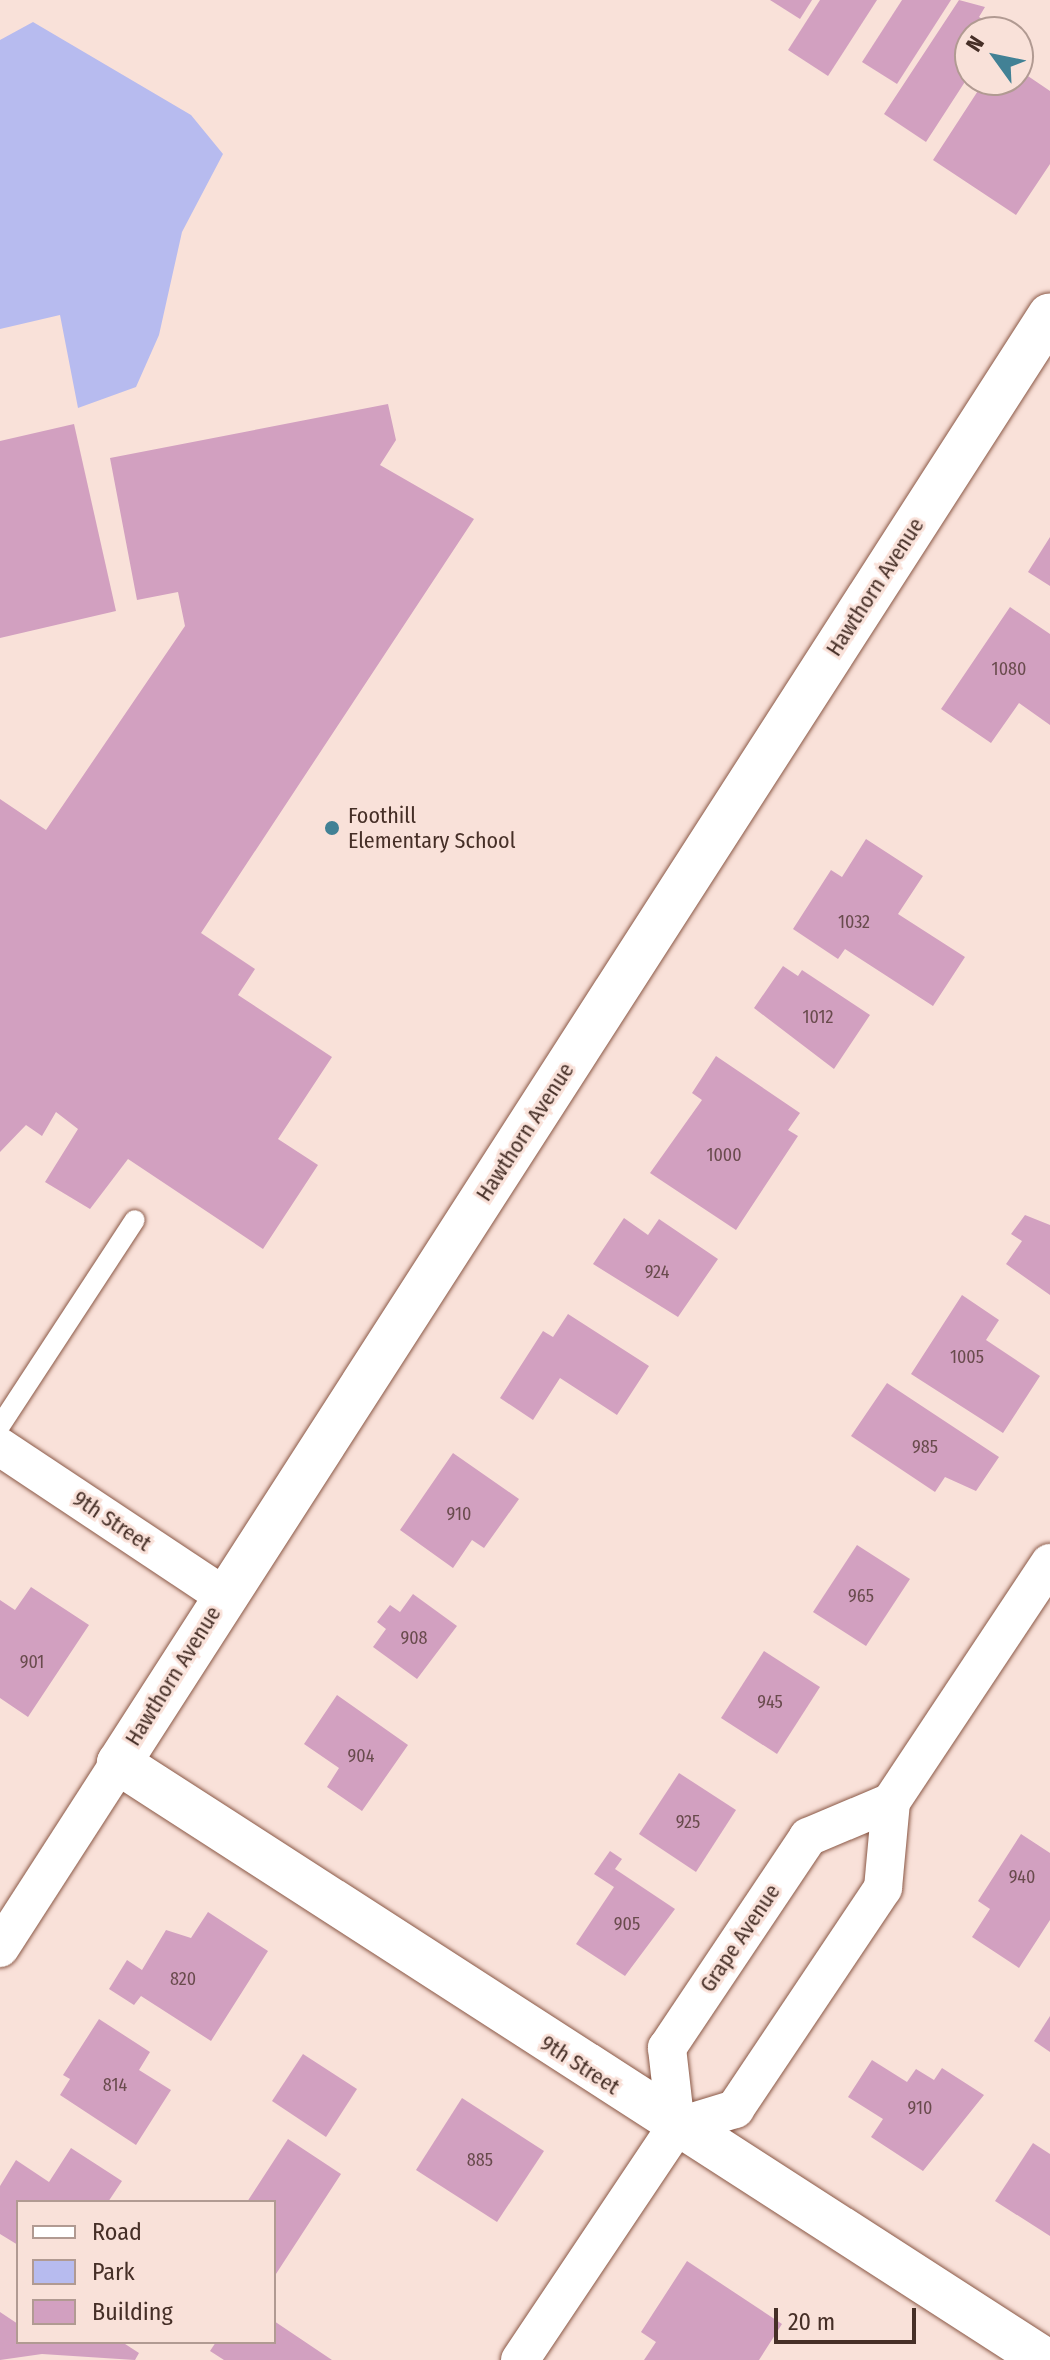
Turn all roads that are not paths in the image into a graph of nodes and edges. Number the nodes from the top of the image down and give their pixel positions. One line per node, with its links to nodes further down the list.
1 (1050, 315): 6 (street, Hawthorn Avenue)
2 (135, 1220): 3 (lane)
3 (0, 1426)
4 (0, 1447): 6 (street, 9th Street)
5 (1050, 1563): 8 (street)
6 (223, 1595): 7 (street, Hawthorn Avenue)
7 (119, 1763): 9 (street, Hawthorn Avenue); 10 (street, 9th Street)
8 (891, 1802): 10 (street); 10 (street, Grape Avenue)
9 (0, 1948)
10 (676, 2127): 11 (street); 12 (street, 9th Street)
11 (520, 2360)
12 (1045, 2360)

